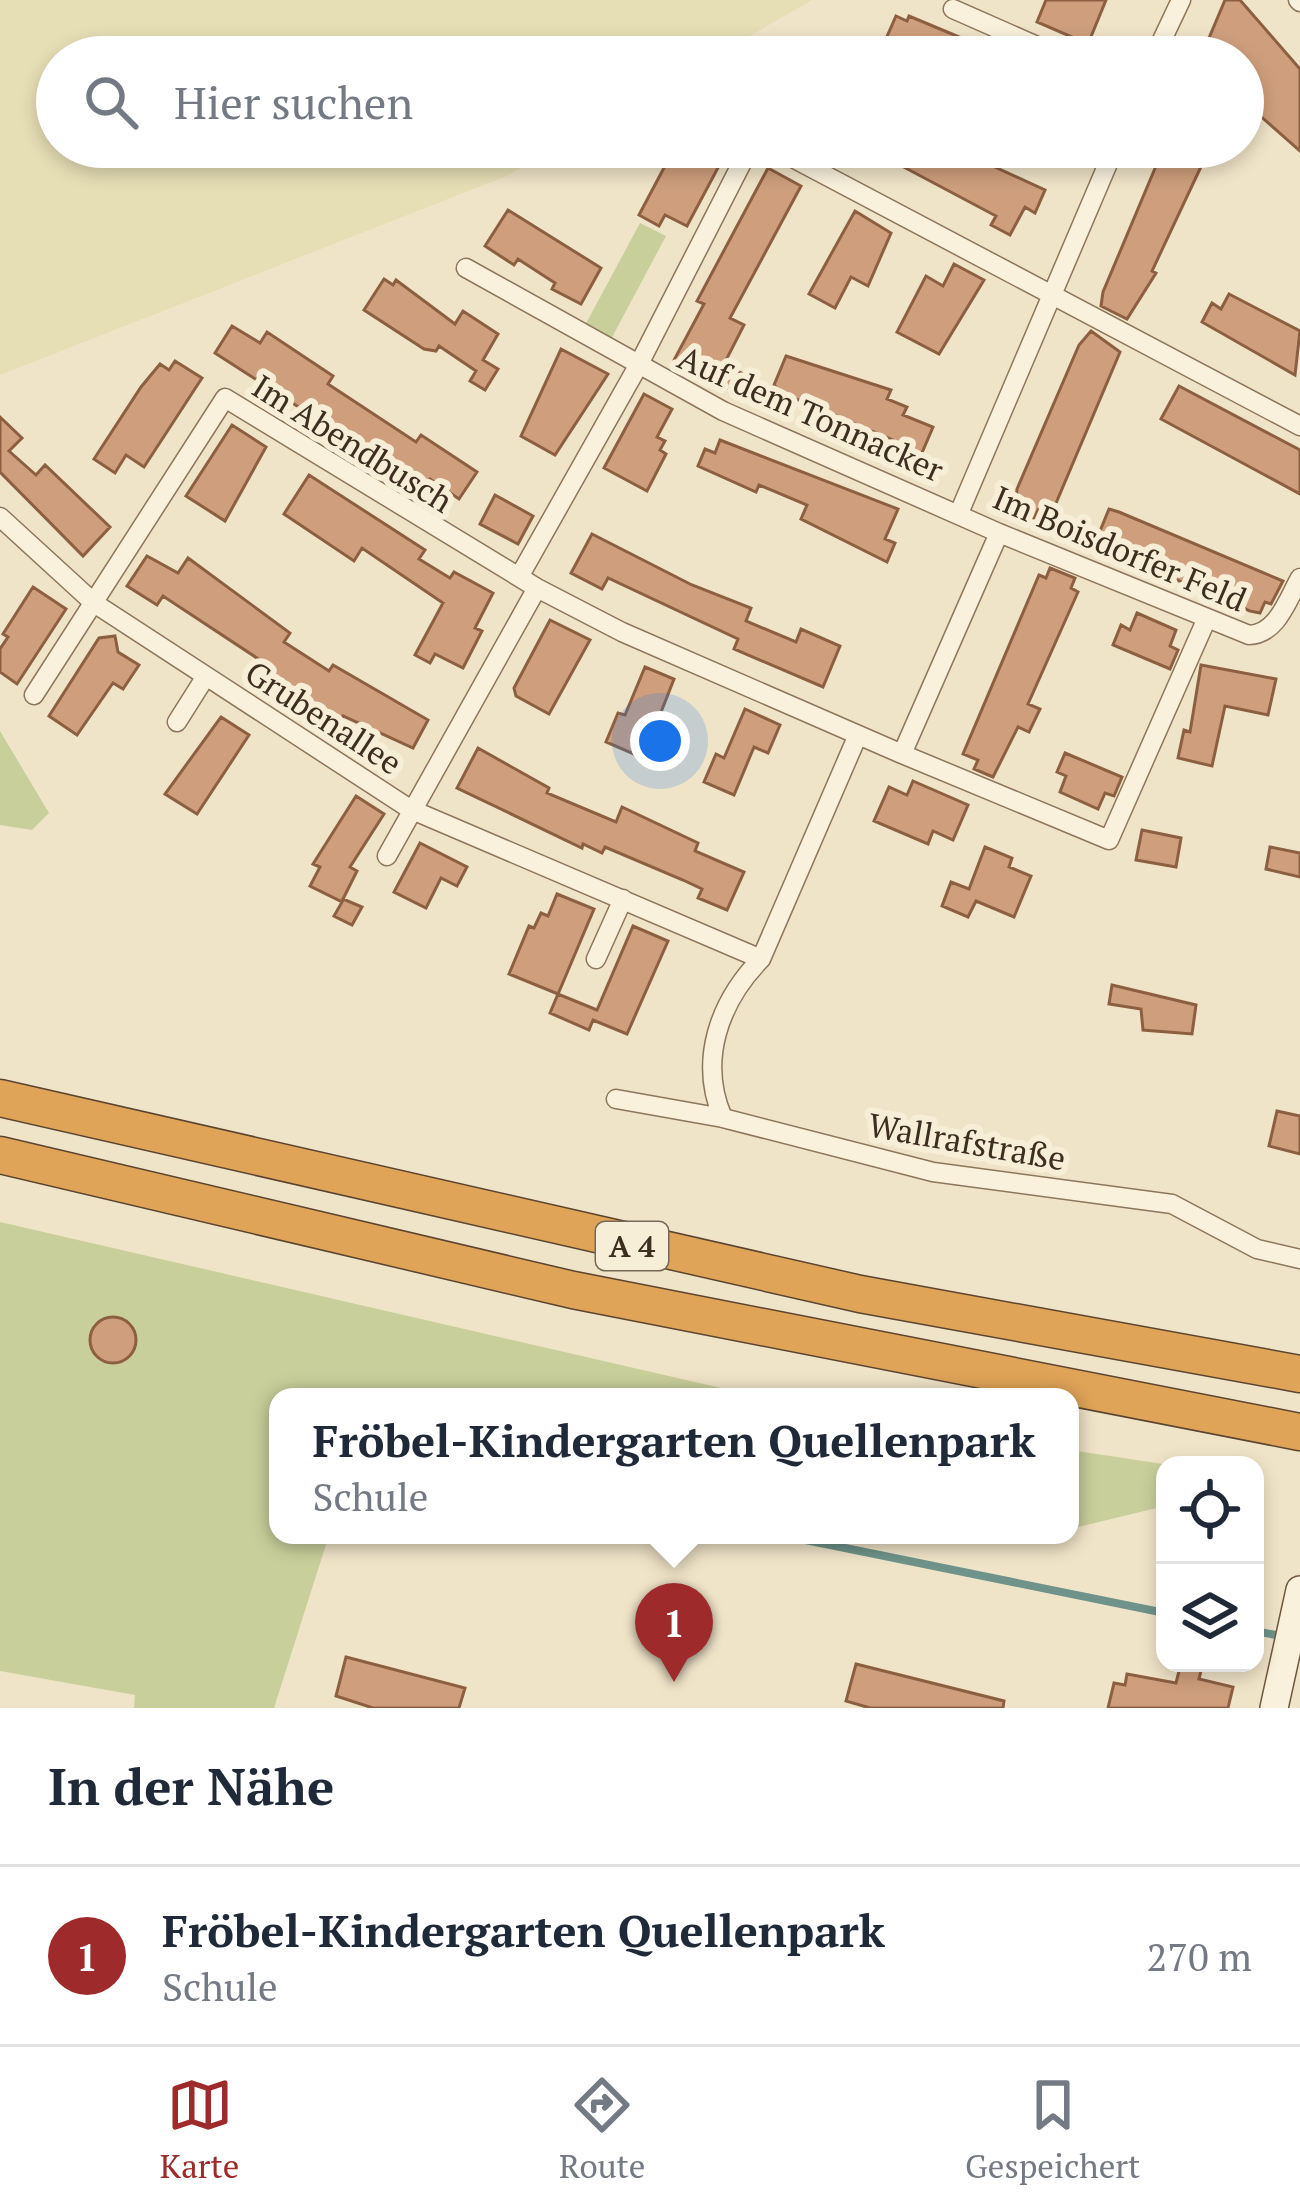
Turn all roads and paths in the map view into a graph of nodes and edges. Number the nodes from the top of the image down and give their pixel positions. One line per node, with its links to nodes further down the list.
1 (1181, 0): 4 (street)
2 (953, 9): 3 (street)
3 (1014, 36)
4 (1164, 36)
5 (739, 168): 10 (street)
6 (813, 168): 9 (street)
7 (1105, 168): 9 (street)
8 (466, 268): 10 (street, Auf dem Tonnacker)
9 (1053, 292): 11 (street); 12 (street)
10 (638, 365): 12 (street, Auf dem Tonnacker); 16 (street, Auf dem Tonnacker)
11 (1300, 426)
12 (959, 513): 14 (street, Im Boisdorfer Feld)
13 (0, 517): 17 (street, Grubenallee)
14 (998, 533): 18 (street, Im Boisdorfer Feld); 23 (street)
15 (1300, 578): 18 (street, Im Boisdorfer Feld)
16 (528, 583): 17 (street, Im Abendbusch); 22 (street, Im Abendbusch); 24 (street)
17 (94, 603): 19 (street, Grubenallee); 20 (street)
18 (1208, 618): 23 (street, Im Abendbusch)
19 (206, 676): 21 (street, Grubenallee); 24 (street, Grubenallee)
20 (34, 695)
21 (177, 722)
22 (857, 737): 23 (street, Im Abendbusch); 28 (street)
23 (902, 754)
24 (410, 809): 25 (street, Grubenallee); 26 (street, Grubenallee)
25 (387, 856)
26 (623, 899): 27 (street); 28 (street, Grubenallee)
27 (596, 959)
28 (761, 959): 31 (street)
29 (0, 1098): 34 (highway, A 4)
30 (616, 1099): 31 (street, Wallrafstraße)
31 (723, 1118): 33 (street, Wallrafstraße)
32 (0, 1155): 35 (highway, A 4)
33 (1300, 1259)
34 (1285, 1372)
35 (1068, 1388)
36 (1079, 1390): 37 (highway, A 4)
37 (1300, 1432)
38 (1299, 1597): 39 (main road)
39 (1274, 1708)

